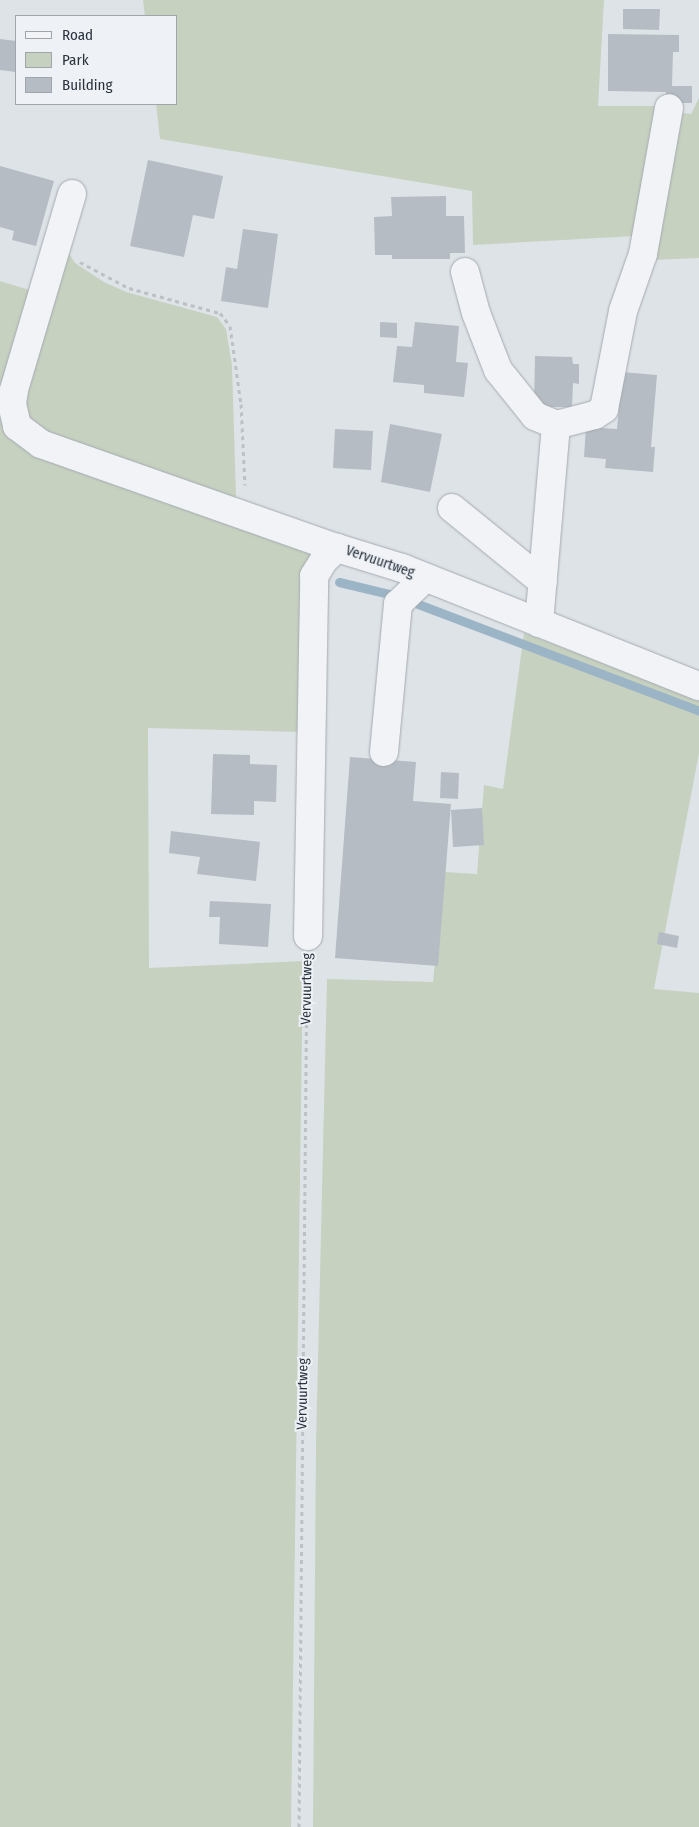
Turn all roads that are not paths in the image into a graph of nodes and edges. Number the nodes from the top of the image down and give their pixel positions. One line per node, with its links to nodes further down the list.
1 (669, 108): 4 (street)
2 (72, 194): 6 (street)
3 (465, 272): 4 (street)
4 (556, 425): 8 (street)
5 (452, 508): 8 (street)
6 (337, 548): 7 (street, Vervuurtweg); 12 (street, Vervuurtweg)
7 (425, 578): 9 (street, Vervuurtweg); 11 (street)
8 (542, 582): 9 (street)
9 (539, 623): 10 (street, Vervuurtweg)
10 (699, 686)
11 (384, 752)
12 (308, 936)

